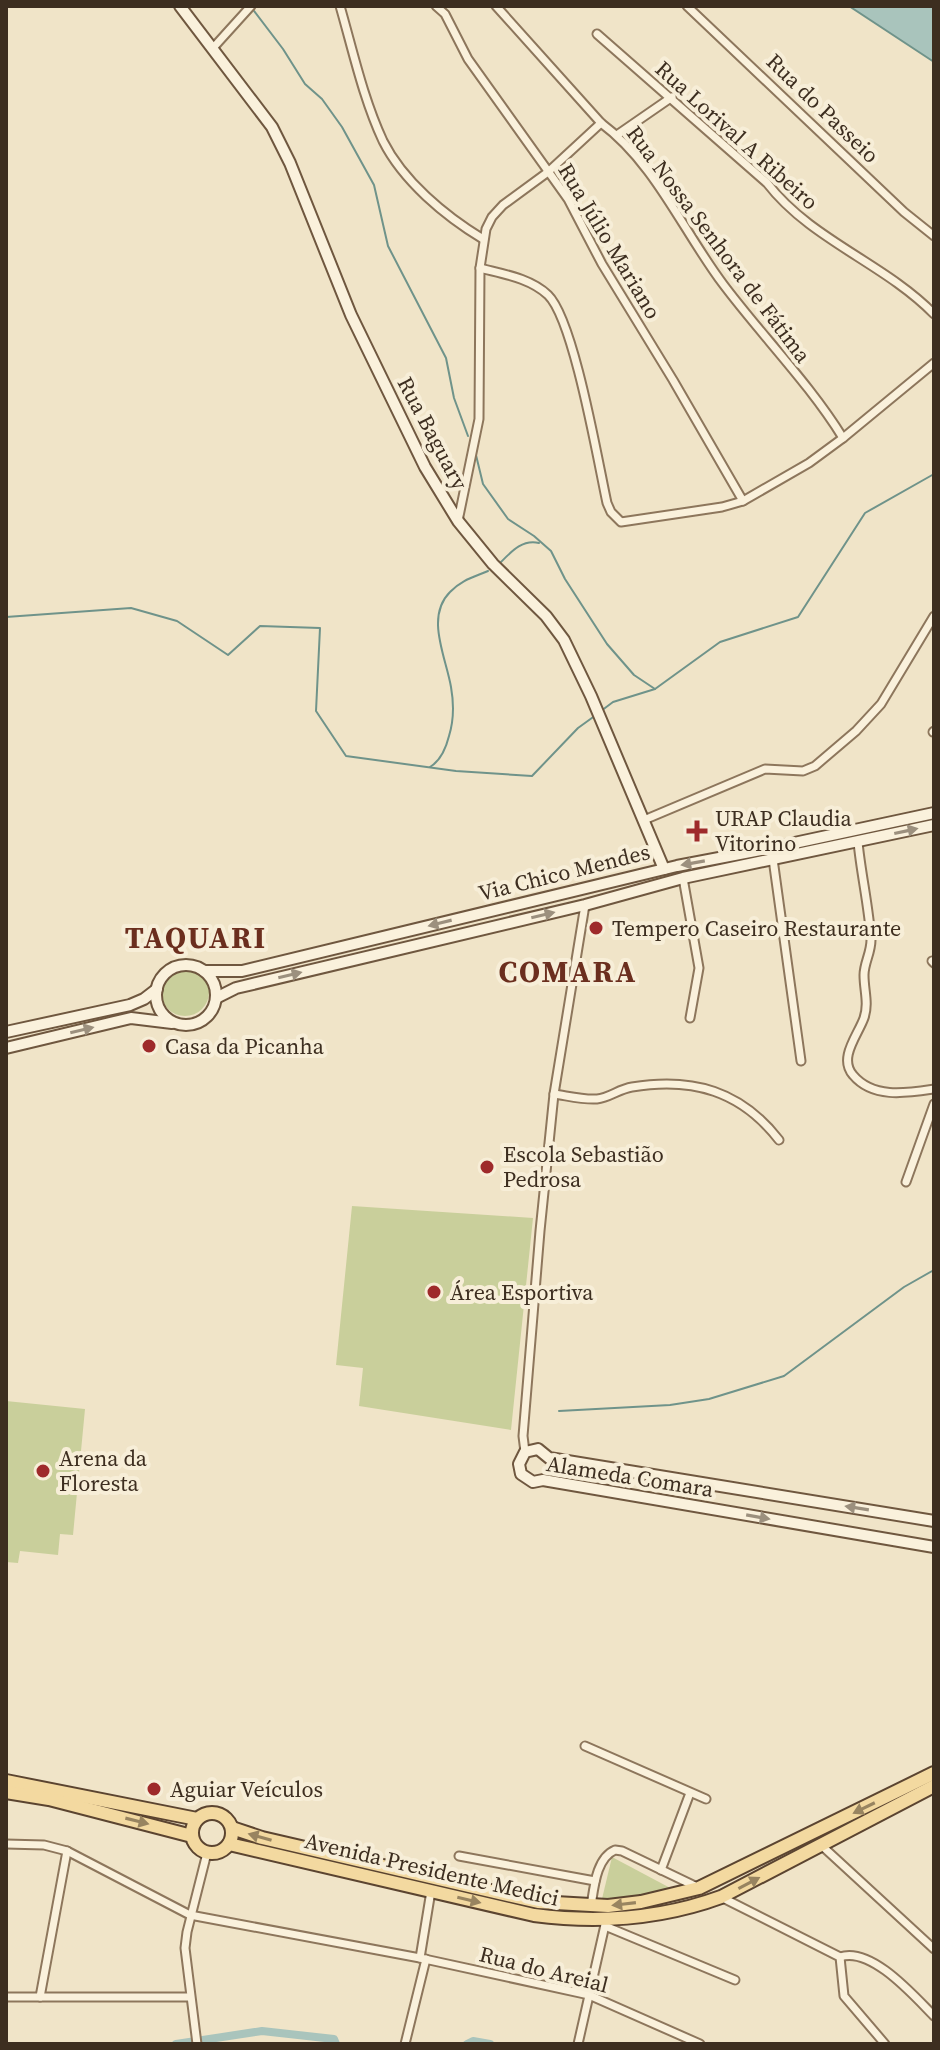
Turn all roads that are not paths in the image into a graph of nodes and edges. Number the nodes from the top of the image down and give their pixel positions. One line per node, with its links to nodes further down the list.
1 (180, 6): 10 (main road, Rua Baguary)
2 (251, 6): 10 (street)
3 (340, 6): 16 (street)
4 (436, 6): 8 (street, Rua Júlio Mariano)
5 (452, 6): 8 (street)
6 (496, 6): 12 (street, Rua Nossa Senhora de Fátima)
7 (687, 6): 15 (street, Rua do Passeio)
8 (445, 14): 14 (street, Rua Júlio Mariano)
9 (597, 34): 11 (street, Rua Lorival A Ribeiro)
10 (213, 48): 22 (main road, Rua Baguary)
11 (672, 97): 13 (street); 18 (street, Rua Lorival A Ribeiro)
12 (601, 123): 13 (street, Rua Nossa Senhora de Fátima); 14 (street)
13 (617, 135): 20 (street, Rua Nossa Senhora de Fátima)
14 (548, 172): 16 (street); 21 (street, Rua Júlio Mariano)
15 (934, 236)
16 (483, 239): 17 (street)
17 (480, 268): 21 (street); 22 (street)
18 (934, 314)
19 (934, 363): 20 (street)
20 (843, 438): 21 (street)
21 (743, 501)
22 (458, 521): 25 (main road, Rua Baguary)
23 (934, 616): 25 (street)
24 (934, 813): 29 (main road, Via Chico Mendes, one-way to 29)
25 (644, 820): 29 (main road, Rua Baguary)
26 (934, 825): 27 (main road, Via Chico Mendes, one-way to 26)
27 (858, 842): 28 (main road, Via Chico Mendes); 40 (street)
28 (773, 859): 30 (main road, Via Chico Mendes); 39 (street)
29 (664, 869): 32 (main road, Via Chico Mendes, one-way to 32)
30 (683, 878): 31 (main road, Via Chico Mendes); 35 (street)
31 (585, 905): 34 (main road, Via Chico Mendes, one-way to 31); 41 (street)
32 (204, 971): 33 (main road); 34 (main road)
33 (157, 989): 36 (main road); 37 (main road)
34 (216, 998): 36 (main road)
35 (690, 1018)
36 (180, 1024): 38 (main road, one-way to 36)
37 (6, 1032)
38 (6, 1048)
39 (801, 1061)
40 (934, 1089)
41 (554, 1094): 43 (street); 45 (street)
42 (934, 1104): 44 (street)
43 (779, 1140)
44 (906, 1182)
45 (525, 1452): 46 (main road, Alameda Comara); 47 (main road, Alameda Comara)
46 (549, 1458): 47 (main road); 48 (main road, Alameda Comara, one-way to 46)
47 (543, 1480): 49 (main road, Alameda Comara, one-way to 49)
48 (934, 1521)
49 (934, 1547)
50 (585, 1746): 55 (street)
51 (934, 1773): 68 (main road, Avenida Presidente Medici, one-way to 68)
52 (6, 1781): 57 (main road)
53 (934, 1787): 62 (main road, Avenida Presidente Medici)
54 (6, 1792): 59 (main road, one-way to 59)
55 (690, 1793): 56 (street); 66 (street)
56 (706, 1799)
57 (197, 1819): 58 (main road); 59 (main road)
58 (232, 1828): 61 (main road); 71 (main road, Avenida Presidente Medici, one-way to 58)
59 (192, 1836): 64 (main road)
60 (6, 1844): 63 (street, Rua do Areial)
61 (229, 1844): 64 (main road); 69 (main road, Avenida Presidente Medici)
62 (821, 1845): 70 (main road, Avenida Presidente Medici, one-way to 62); 74 (street)
63 (67, 1851): 72 (street, Rua do Areial); 80 (street)
64 (207, 1853): 72 (street)
65 (459, 1856): 67 (street)
66 (661, 1870): 67 (street); 68 (street)
67 (595, 1881): 71 (street)
68 (699, 1888): 71 (main road, Avenida Presidente Medici, one-way to 71)
69 (431, 1891): 73 (main road, Avenida Presidente Medici, one-way to 73); 76 (street)
70 (721, 1897): 73 (main road, Avenida Presidente Medici); 75 (street)
71 (591, 1906)
72 (190, 1915): 76 (street, Rua do Areial); 81 (street)
73 (606, 1923): 77 (street); 78 (street)
74 (934, 1949)
75 (840, 1957): 82 (street); 87 (street)
76 (423, 1958): 78 (street, Rua do Areial); 84 (street)
77 (735, 1980)
78 (589, 1995): 85 (street); 86 (street, Rua do Areial)
79 (6, 1997): 80 (street)
80 (40, 1997): 81 (street)
81 (189, 1997): 83 (street)
82 (934, 2016)
83 (197, 2044)
84 (405, 2044)
85 (578, 2044)
86 (700, 2044)
87 (885, 2044)

